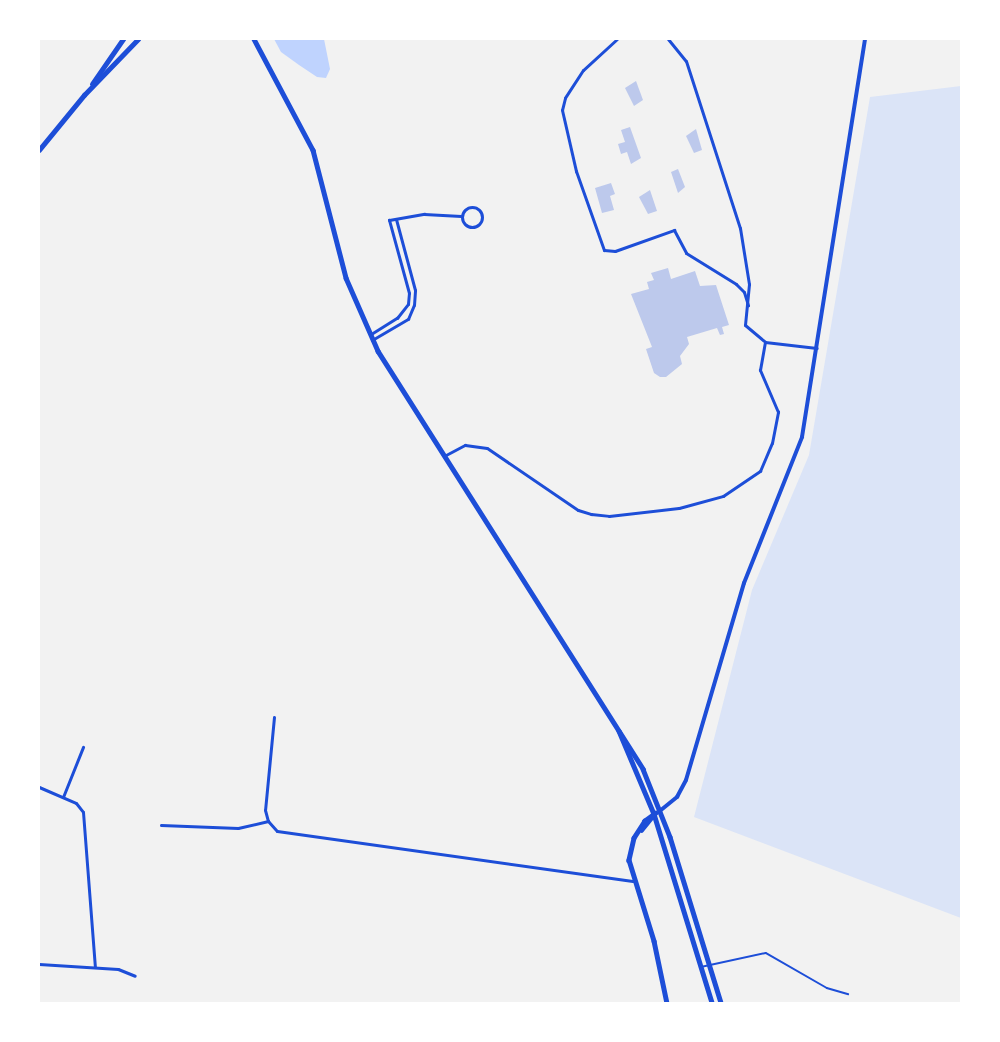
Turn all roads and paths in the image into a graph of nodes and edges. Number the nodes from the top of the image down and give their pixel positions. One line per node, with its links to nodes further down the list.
1 (138, 39): 7 (main road)
2 (254, 39): 12 (main road)
3 (617, 39): 11 (street)
4 (668, 39): 11 (street)
5 (865, 39): 14 (street)
6 (123, 40): 7 (main road)
7 (84, 95): 8 (main road)
8 (39, 150)
9 (461, 216): 9 (street); 10 (street)
10 (396, 219): 12 (street); 12 (street)
11 (748, 305): 13 (street)
12 (371, 337): 15 (main road)
13 (765, 342): 14 (street); 15 (street)
14 (817, 348): 21 (street)
15 (444, 456): 17 (main road)
16 (274, 717): 23 (street)
17 (619, 731): 21 (main road); 22 (main road)
18 (83, 747): 20 (street)
19 (39, 787): 20 (street)
20 (63, 797): 28 (street)
21 (661, 810): 22 (main road); 27 (main road)
22 (654, 814): 25 (main road); 29 (main road)
23 (268, 822): 24 (street); 25 (street)
24 (160, 825)
25 (633, 881): 32 (main road)
26 (39, 964): 28 (street)
27 (709, 965): 29 (lane); 31 (lane); 34 (main road)
28 (95, 967): 30 (street)
29 (700, 967): 33 (main road)
30 (135, 976)
31 (848, 994)
32 (667, 1003)
33 (712, 1003)
34 (721, 1003)

